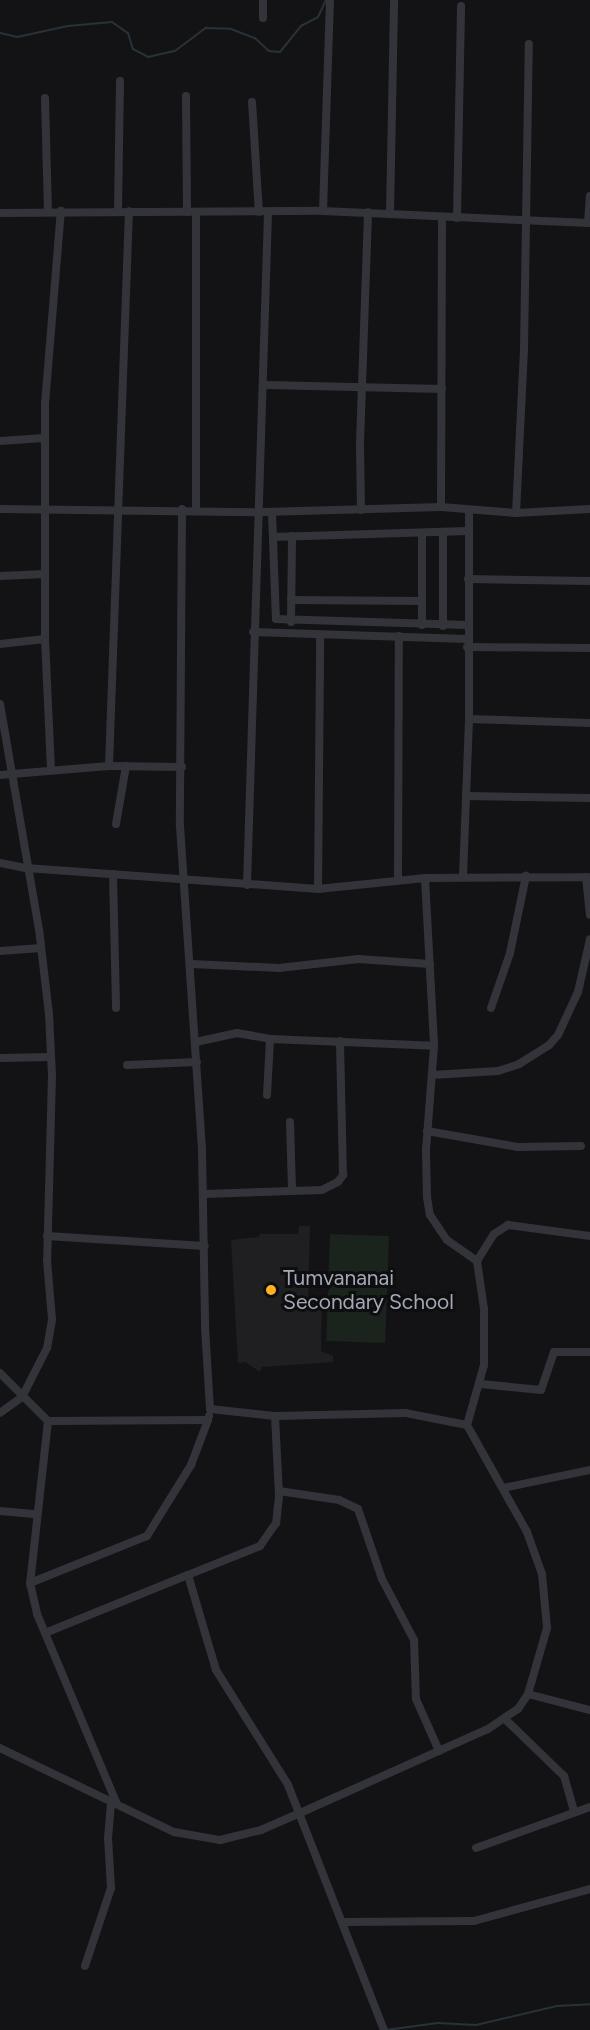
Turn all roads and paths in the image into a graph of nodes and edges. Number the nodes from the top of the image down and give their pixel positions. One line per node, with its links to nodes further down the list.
1 (263, 0): 5 (street)
2 (330, 0): 16 (street)
3 (394, 0): 23 (street)
4 (461, 6): 25 (street)
5 (263, 18)
6 (529, 44): 26 (street)
7 (120, 81): 12 (street)
8 (186, 96): 17 (street)
9 (45, 98): 13 (street)
10 (252, 102): 19 (street)
11 (590, 196): 27 (street)
12 (118, 210): 14 (street); 15 (street)
13 (48, 211): 14 (street); 22 (street)
14 (61, 211): 31 (street)
15 (129, 211): 17 (street); 35 (street)
16 (322, 211): 20 (street); 21 (street)
17 (187, 212): 18 (street)
18 (196, 212): 19 (street); 39 (street)
19 (259, 212): 20 (street)
20 (268, 212): 28 (street)
21 (369, 212): 23 (street); 29 (street)
22 (0, 213)
23 (390, 214): 24 (street)
24 (442, 218): 25 (street); 30 (street)
25 (457, 218): 26 (street)
26 (527, 220): 27 (street); 44 (street)
27 (589, 223)
28 (266, 385): 29 (street); 42 (street)
29 (361, 386): 30 (street); 40 (street)
30 (442, 389): 33 (street)
31 (44, 438): 32 (street); 34 (street)
32 (0, 441)
33 (441, 507): 40 (street); 41 (street)
34 (45, 508): 35 (street); 36 (street); 50 (street)
35 (118, 508): 38 (street); 71 (street)
36 (0, 509)
37 (590, 509): 44 (street)
38 (182, 510): 39 (street); 73 (street)
39 (196, 510): 42 (street)
40 (361, 510): 43 (street)
41 (469, 511): 44 (street); 45 (street)
42 (257, 512): 43 (street); 60 (street)
43 (272, 512): 49 (street)
44 (516, 513)
45 (467, 531): 47 (street); 52 (street)
46 (423, 532): 47 (street); 48 (street); 55 (street)
47 (443, 532): 59 (street)
48 (292, 536): 49 (street); 54 (street)
49 (273, 537): 56 (street)
50 (45, 574): 51 (street); 63 (street)
51 (0, 576)
52 (468, 579): 53 (street); 58 (street)
53 (590, 581)
54 (291, 600): 55 (street); 56 (street)
55 (422, 601): 57 (street)
56 (291, 622): 57 (street)
57 (422, 625): 59 (street)
58 (467, 625): 59 (street); 64 (street)
59 (443, 626)
60 (253, 632): 61 (street); 89 (street)
61 (320, 636): 62 (street); 90 (street)
62 (399, 636): 64 (street); 88 (street)
63 (45, 639): 65 (street); 74 (street)
64 (467, 643): 66 (street); 69 (street)
65 (0, 644)
66 (590, 648)
67 (0, 704): 68 (street)
68 (1, 717): 75 (street)
69 (469, 719): 70 (street); 77 (street)
70 (590, 723)
71 (109, 766): 72 (street); 74 (street)
72 (126, 766): 73 (street); 79 (street)
73 (182, 767): 87 (street)
74 (51, 771): 75 (street)
75 (13, 774): 76 (street); 81 (street)
76 (0, 775)
77 (466, 796): 78 (street); 83 (street)
78 (590, 798)
79 (116, 824)
80 (0, 863): 81 (street)
81 (26, 868): 82 (street); 93 (street)
82 (113, 874): 87 (street); 97 (street)
83 (463, 876): 84 (street); 86 (street)
84 (526, 876): 85 (street); 98 (street)
85 (588, 877): 91 (street)
86 (425, 878): 88 (street); 96 (street)
87 (185, 879): 89 (street); 95 (street)
88 (398, 880): 90 (street)
89 (247, 885): 90 (street)
90 (318, 889)
91 (590, 915)
92 (590, 939): 107 (street)
93 (41, 948): 94 (street); 103 (street)
94 (0, 951)
95 (191, 964): 96 (street); 101 (street)
96 (430, 964): 102 (street)
97 (116, 1008)
98 (491, 1008)
99 (270, 1039): 100 (street); 101 (street); 108 (street)
100 (340, 1041): 102 (street); 112 (street)
101 (196, 1042): 105 (street)
102 (434, 1046): 107 (street)
103 (51, 1057): 104 (street); 114 (street)
104 (0, 1059)
105 (197, 1062): 106 (street); 113 (street)
106 (127, 1065)
107 (432, 1075): 110 (street)
108 (267, 1095)
109 (290, 1122): 112 (street)
110 (427, 1131): 111 (street); 117 (street)
111 (581, 1146)
112 (292, 1191): 113 (street)
113 (204, 1194): 116 (street)
114 (47, 1236): 116 (street); 121 (street)
115 (590, 1236): 117 (street)
116 (206, 1246): 122 (street)
117 (477, 1261): 120 (street)
118 (590, 1352): 120 (street)
119 (0, 1373): 121 (street)
120 (481, 1384): 127 (street)
121 (22, 1397): 123 (street); 126 (street)
122 (210, 1409): 124 (street); 125 (street)
123 (0, 1413)
124 (275, 1416): 127 (street); 130 (street)
125 (208, 1420): 126 (street); 134 (street)
126 (48, 1422): 132 (street)
127 (467, 1425): 129 (street)
128 (590, 1470): 129 (street)
129 (503, 1488): 136 (street)
130 (279, 1491): 133 (street); 140 (street)
131 (0, 1511): 132 (street)
132 (37, 1514): 134 (street)
133 (188, 1575): 135 (street); 144 (street)
134 (30, 1583): 135 (street)
135 (45, 1633): 141 (street)
136 (528, 1694): 137 (street); 138 (street)
137 (590, 1710)
138 (506, 1720): 140 (street); 143 (street)
139 (0, 1748): 141 (street)
140 (439, 1751): 144 (street)
141 (114, 1801): 144 (street); 148 (street)
142 (590, 1807): 143 (street)
143 (574, 1811): 145 (street)
144 (300, 1813): 147 (street)
145 (476, 1848)
146 (590, 1889): 147 (street)
147 (344, 1922): 149 (street)
148 (85, 1966)
149 (383, 2027)

